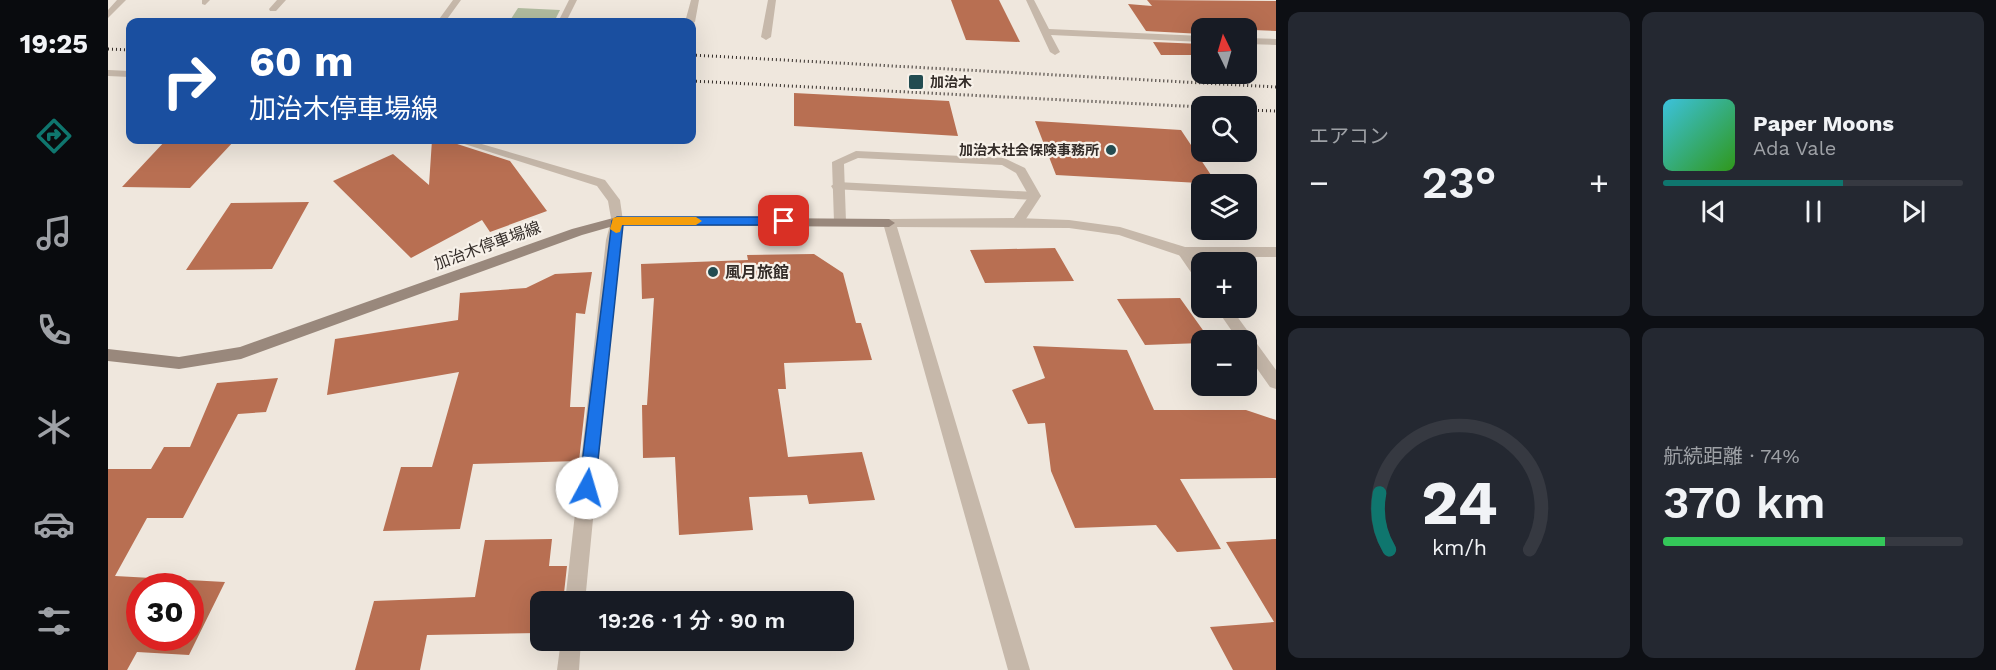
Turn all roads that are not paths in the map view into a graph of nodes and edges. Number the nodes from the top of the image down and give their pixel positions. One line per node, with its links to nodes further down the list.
1 (122, 0): 9 (street)
2 (282, 0): 8 (street)
3 (458, 0): 10 (street)
4 (573, 0): 11 (street)
5 (695, 0): 12 (street)
6 (772, 0): 14 (street)
7 (1030, 0): 13 (street)
8 (273, 9)
9 (108, 15)
10 (444, 18)
11 (564, 18)
12 (691, 18)
13 (1047, 32): 15 (street); 18 (street)
14 (765, 37)
15 (1191, 39)
16 (1257, 41): 17 (street)
17 (1276, 42)
18 (1055, 52)
19 (108, 73): 20 (street)
20 (126, 74)
21 (471, 144): 24 (street)
22 (837, 186): 23 (street); 23 (street); 25 (street)
23 (1035, 196): 26 (street)
24 (617, 221): 25 (main road, 加治木停車場線); 31 (main road, 加治木停車場線); 34 (street)
25 (840, 222): 27 (main road, 加治木停車場線)
26 (1017, 222): 27 (street); 28 (street)
27 (889, 223): 37 (street)
28 (1184, 252): 29 (street); 30 (street)
29 (1276, 252)
30 (1191, 262)
31 (108, 355)
32 (1257, 356): 33 (street)
33 (1276, 382)
34 (576, 591)
35 (570, 651): 36 (street)
36 (568, 670)
37 (1019, 670)

